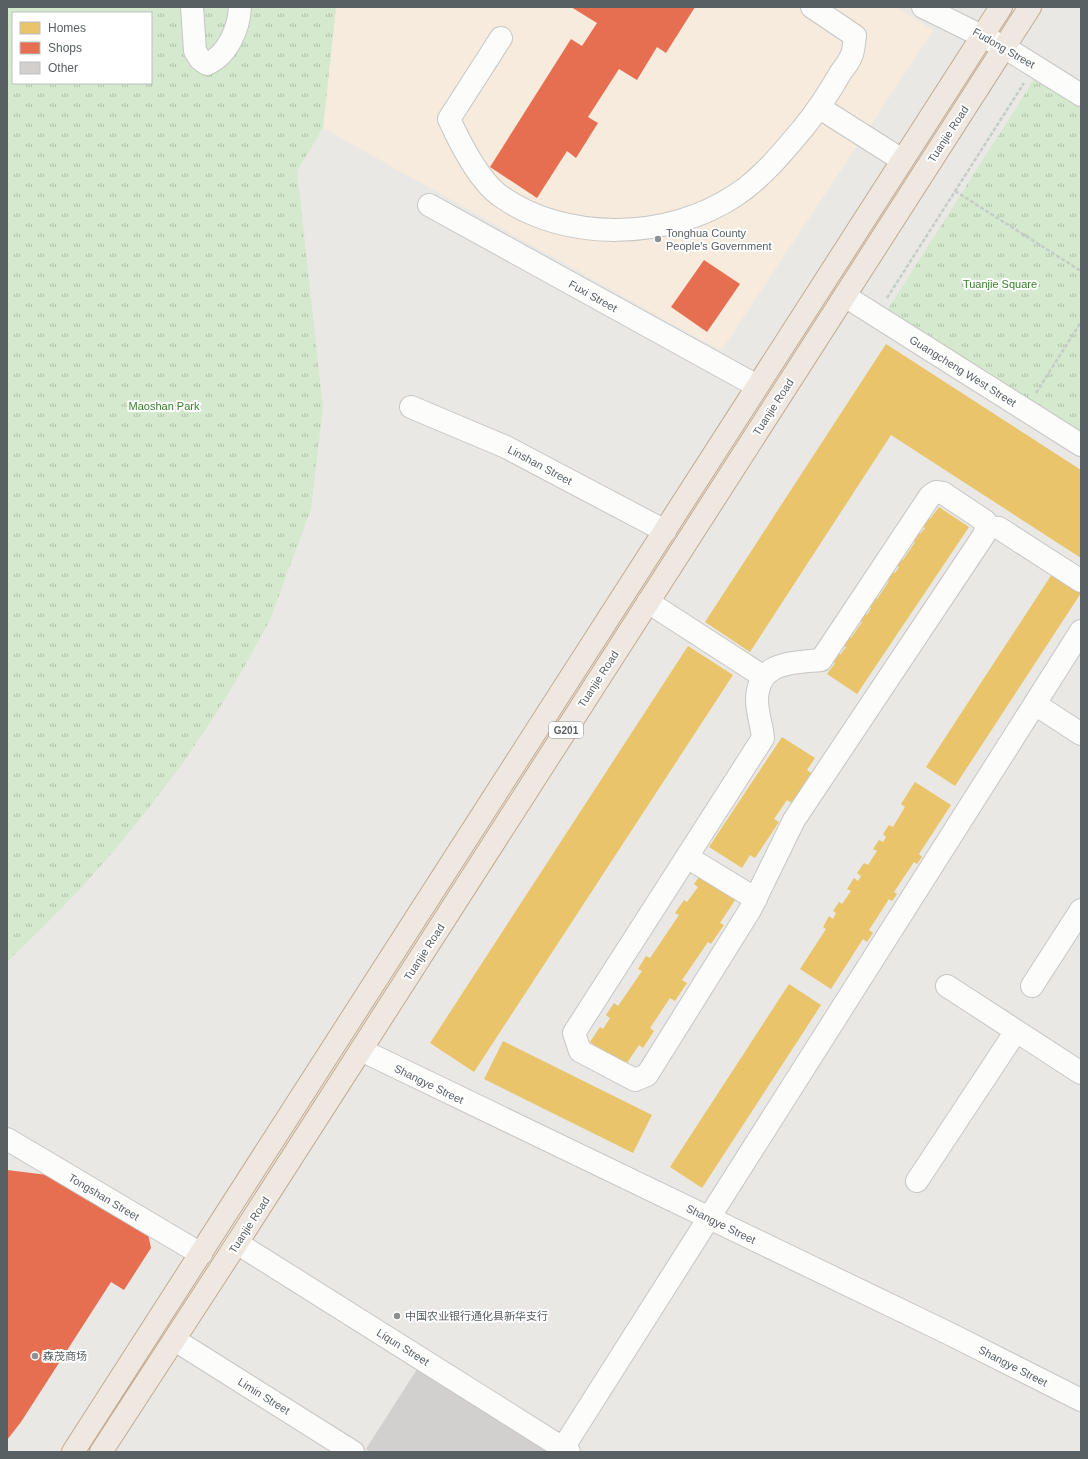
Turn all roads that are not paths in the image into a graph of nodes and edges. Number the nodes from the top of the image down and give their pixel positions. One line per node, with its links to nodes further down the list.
1 (192, 7): 2 (street)
2 (240, 7)
3 (812, 7): 11 (street)
4 (923, 7): 7 (street, Fudong Street)
5 (1001, 7): 7 (highway, G201)
6 (1030, 7): 9 (highway, Tuanjie Road / G201)
7 (983, 35): 9 (street, Fudong Street); 12 (highway, G201)
8 (501, 38): 11 (street)
9 (1004, 47): 10 (street, Fudong Street); 14 (highway, Tuanjie Road / G201)
10 (1081, 95)
11 (820, 108): 12 (street)
12 (902, 160): 15 (highway, G201)
13 (429, 205): 15 (street, Fuxi Street)
14 (845, 296): 17 (street, Guangcheng West Street); 21 (highway, Tuanjie Road / G201)
15 (757, 386): 19 (highway, G201)
16 (411, 407): 19 (street, Linshan Street)
17 (1081, 445)
18 (986, 526): 20 (street); 23 (street); 27 (street)
19 (665, 531): 38 (highway, G201)
20 (1081, 581)
21 (648, 602): 23 (street); 32 (highway, Tuanjie Road / G201)
22 (1081, 631): 24 (street)
23 (764, 677): 26 (street)
24 (1035, 704): 25 (street); 36 (street)
25 (1081, 734)
26 (687, 857): 27 (street); 27 (street)
27 (756, 899)
28 (1081, 910): 30 (street)
29 (947, 986): 31 (street)
30 (1032, 986)
31 (1016, 1031): 33 (street); 35 (street)
32 (360, 1050): 36 (street, Shangye Street); 37 (highway, Tuanjie Road / G201)
33 (1081, 1072)
34 (7, 1139): 38 (street, Tongshan Street)
35 (917, 1181)
36 (709, 1218): 40 (street, Shangye Street); 41 (street)
37 (237, 1243): 39 (highway, Tuanjie Road / G201); 41 (street, Liqun Street)
38 (201, 1254): 42 (highway, G201)
39 (175, 1340): 43 (highway, Tuanjie Road / G201); 44 (street, Limin Street)
40 (1081, 1400)
41 (566, 1450)
42 (73, 1452)
43 (101, 1452)
44 (353, 1452)

